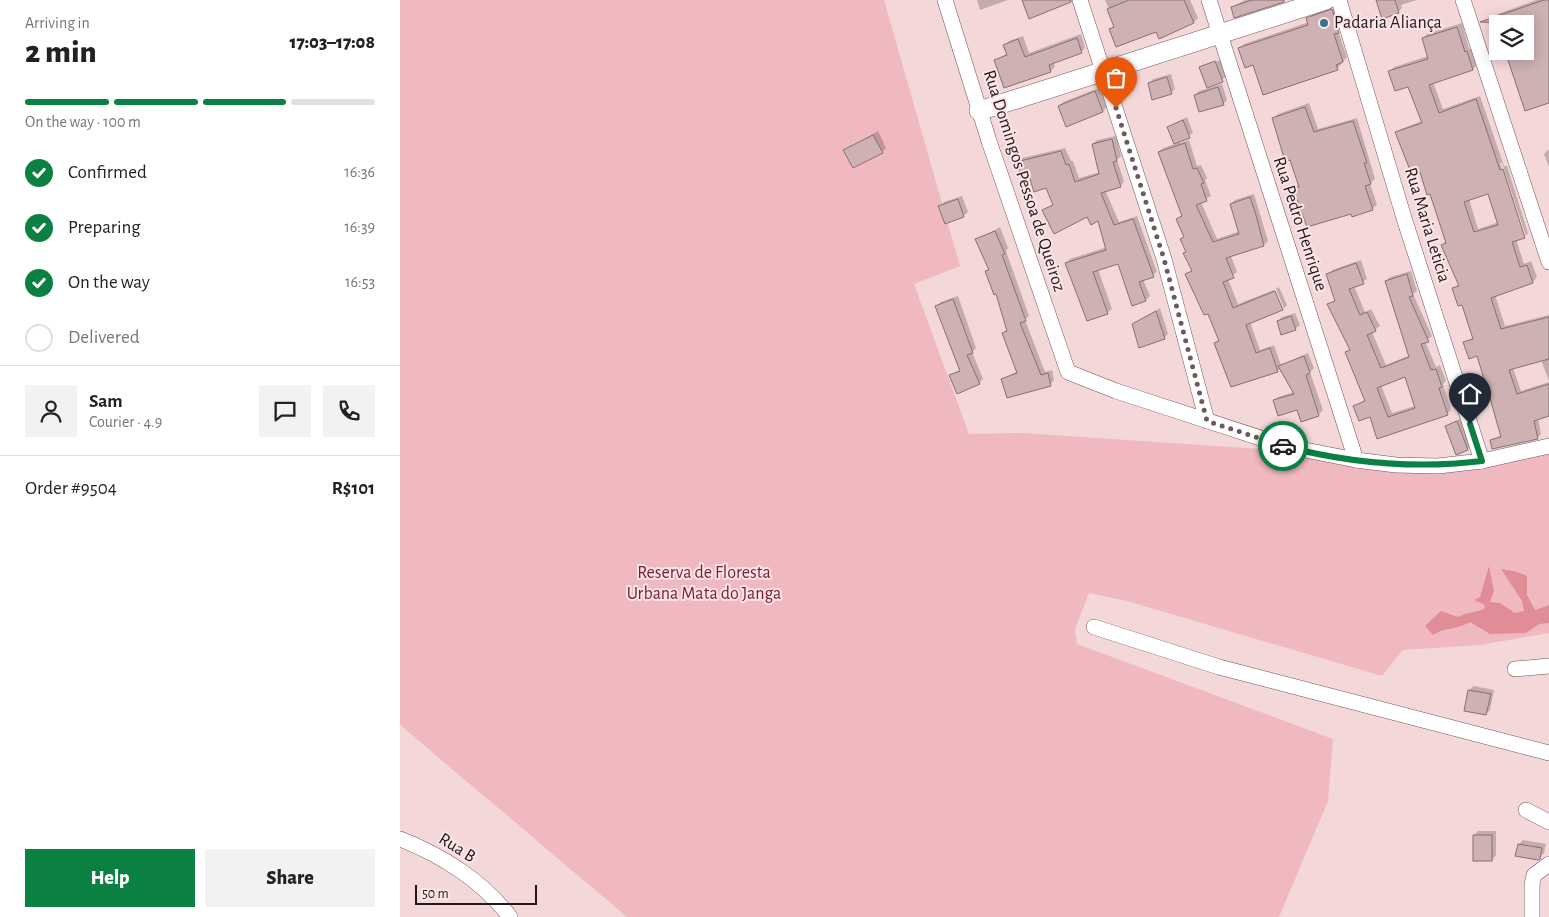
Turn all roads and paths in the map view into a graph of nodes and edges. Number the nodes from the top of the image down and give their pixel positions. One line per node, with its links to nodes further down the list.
1 (945, 0): 9 (street, Rua Domingos Pessoa de Queiroz)
2 (1080, 0): 8 (street)
3 (1209, 0): 7 (street, Rua Pedro Henrique)
4 (1326, 0): 7 (street)
5 (1339, 0): 14 (street, Rua Maria Leticia)
6 (1463, 0): 10 (street)
7 (1220, 34): 8 (street); 13 (street, Rua Pedro Henrique)
8 (1104, 70): 9 (street); 11 (street)
9 (979, 111): 11 (street, Rua Domingos Pessoa de Queiroz)
10 (1549, 262)
11 (1207, 421): 13 (street)
12 (1549, 446): 14 (street)
13 (1356, 460): 14 (street)
14 (1482, 461)
15 (1094, 627): 18 (street)
16 (1549, 666): 17 (street)
17 (1515, 669)
18 (1549, 753)
19 (1526, 810): 20 (street)
20 (1549, 822)
21 (400, 839): 23 (street, Rua B)
22 (1549, 864): 24 (street)
23 (510, 917)
24 (1532, 917)

